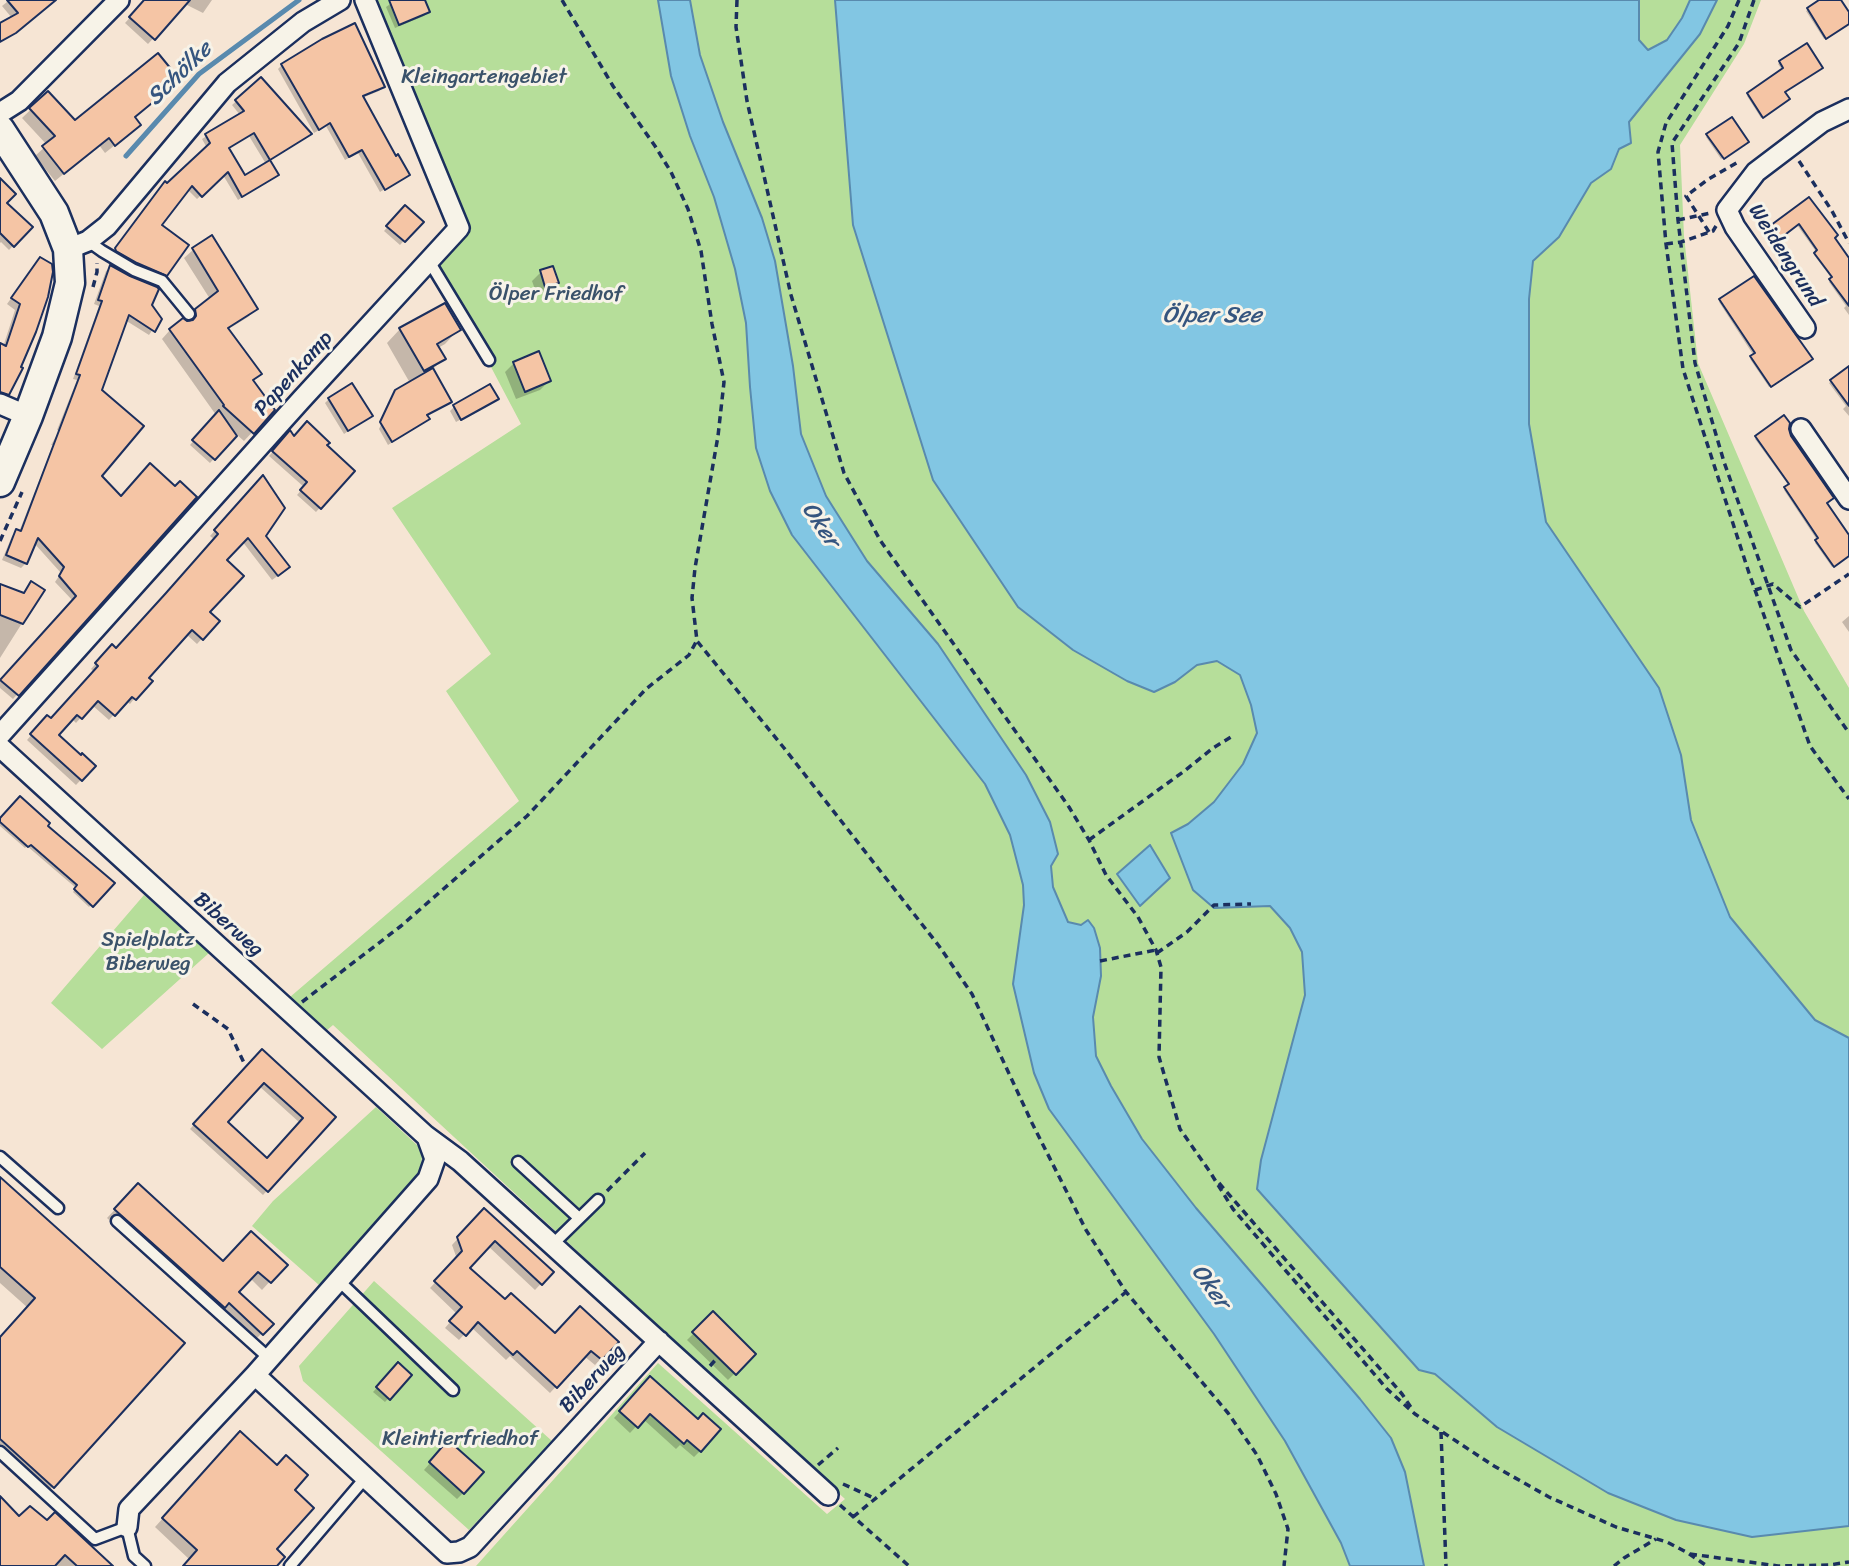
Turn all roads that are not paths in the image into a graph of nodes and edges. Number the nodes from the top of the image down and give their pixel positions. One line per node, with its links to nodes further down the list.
1 (119, 0): 5 (street)
2 (340, 0): 7 (street)
3 (365, 0): 8 (street, Papenkamp)
4 (1849, 109): 10 (street, Weidengrund)
5 (0, 113)
6 (0, 130): 7 (main road)
7 (78, 245): 9 (lane); 13 (main road)
8 (429, 261): 11 (lane); 17 (street, Papenkamp)
9 (189, 314)
10 (1805, 328)
11 (489, 360)
12 (0, 404): 13 (street)
13 (28, 416): 15 (main road)
14 (1801, 429): 16 (street)
15 (0, 482)
16 (1849, 499)
17 (0, 735)
18 (0, 747): 19 (street, Biberweg)
19 (426, 1136): 26 (street, Biberweg); 27 (street)
20 (0, 1157): 23 (lane)
21 (518, 1162): 24 (lane)
22 (598, 1200): 24 (lane)
23 (58, 1208)
24 (579, 1218): 26 (lane)
25 (117, 1221): 29 (lane)
26 (553, 1244): 28 (street, Biberweg)
27 (339, 1281): 29 (street); 31 (lane)
28 (659, 1341): 34 (street, Biberweg); 36 (street, Biberweg)
29 (270, 1359): 30 (street)
30 (255, 1375): 33 (street, Biberweg); 35 (street)
31 (453, 1391)
32 (0, 1452): 35 (lane)
33 (366, 1476): 36 (street, Biberweg); 38 (lane)
34 (828, 1495)
35 (127, 1527): 37 (lane)
36 (445, 1559)
37 (145, 1566)
38 (290, 1566)

